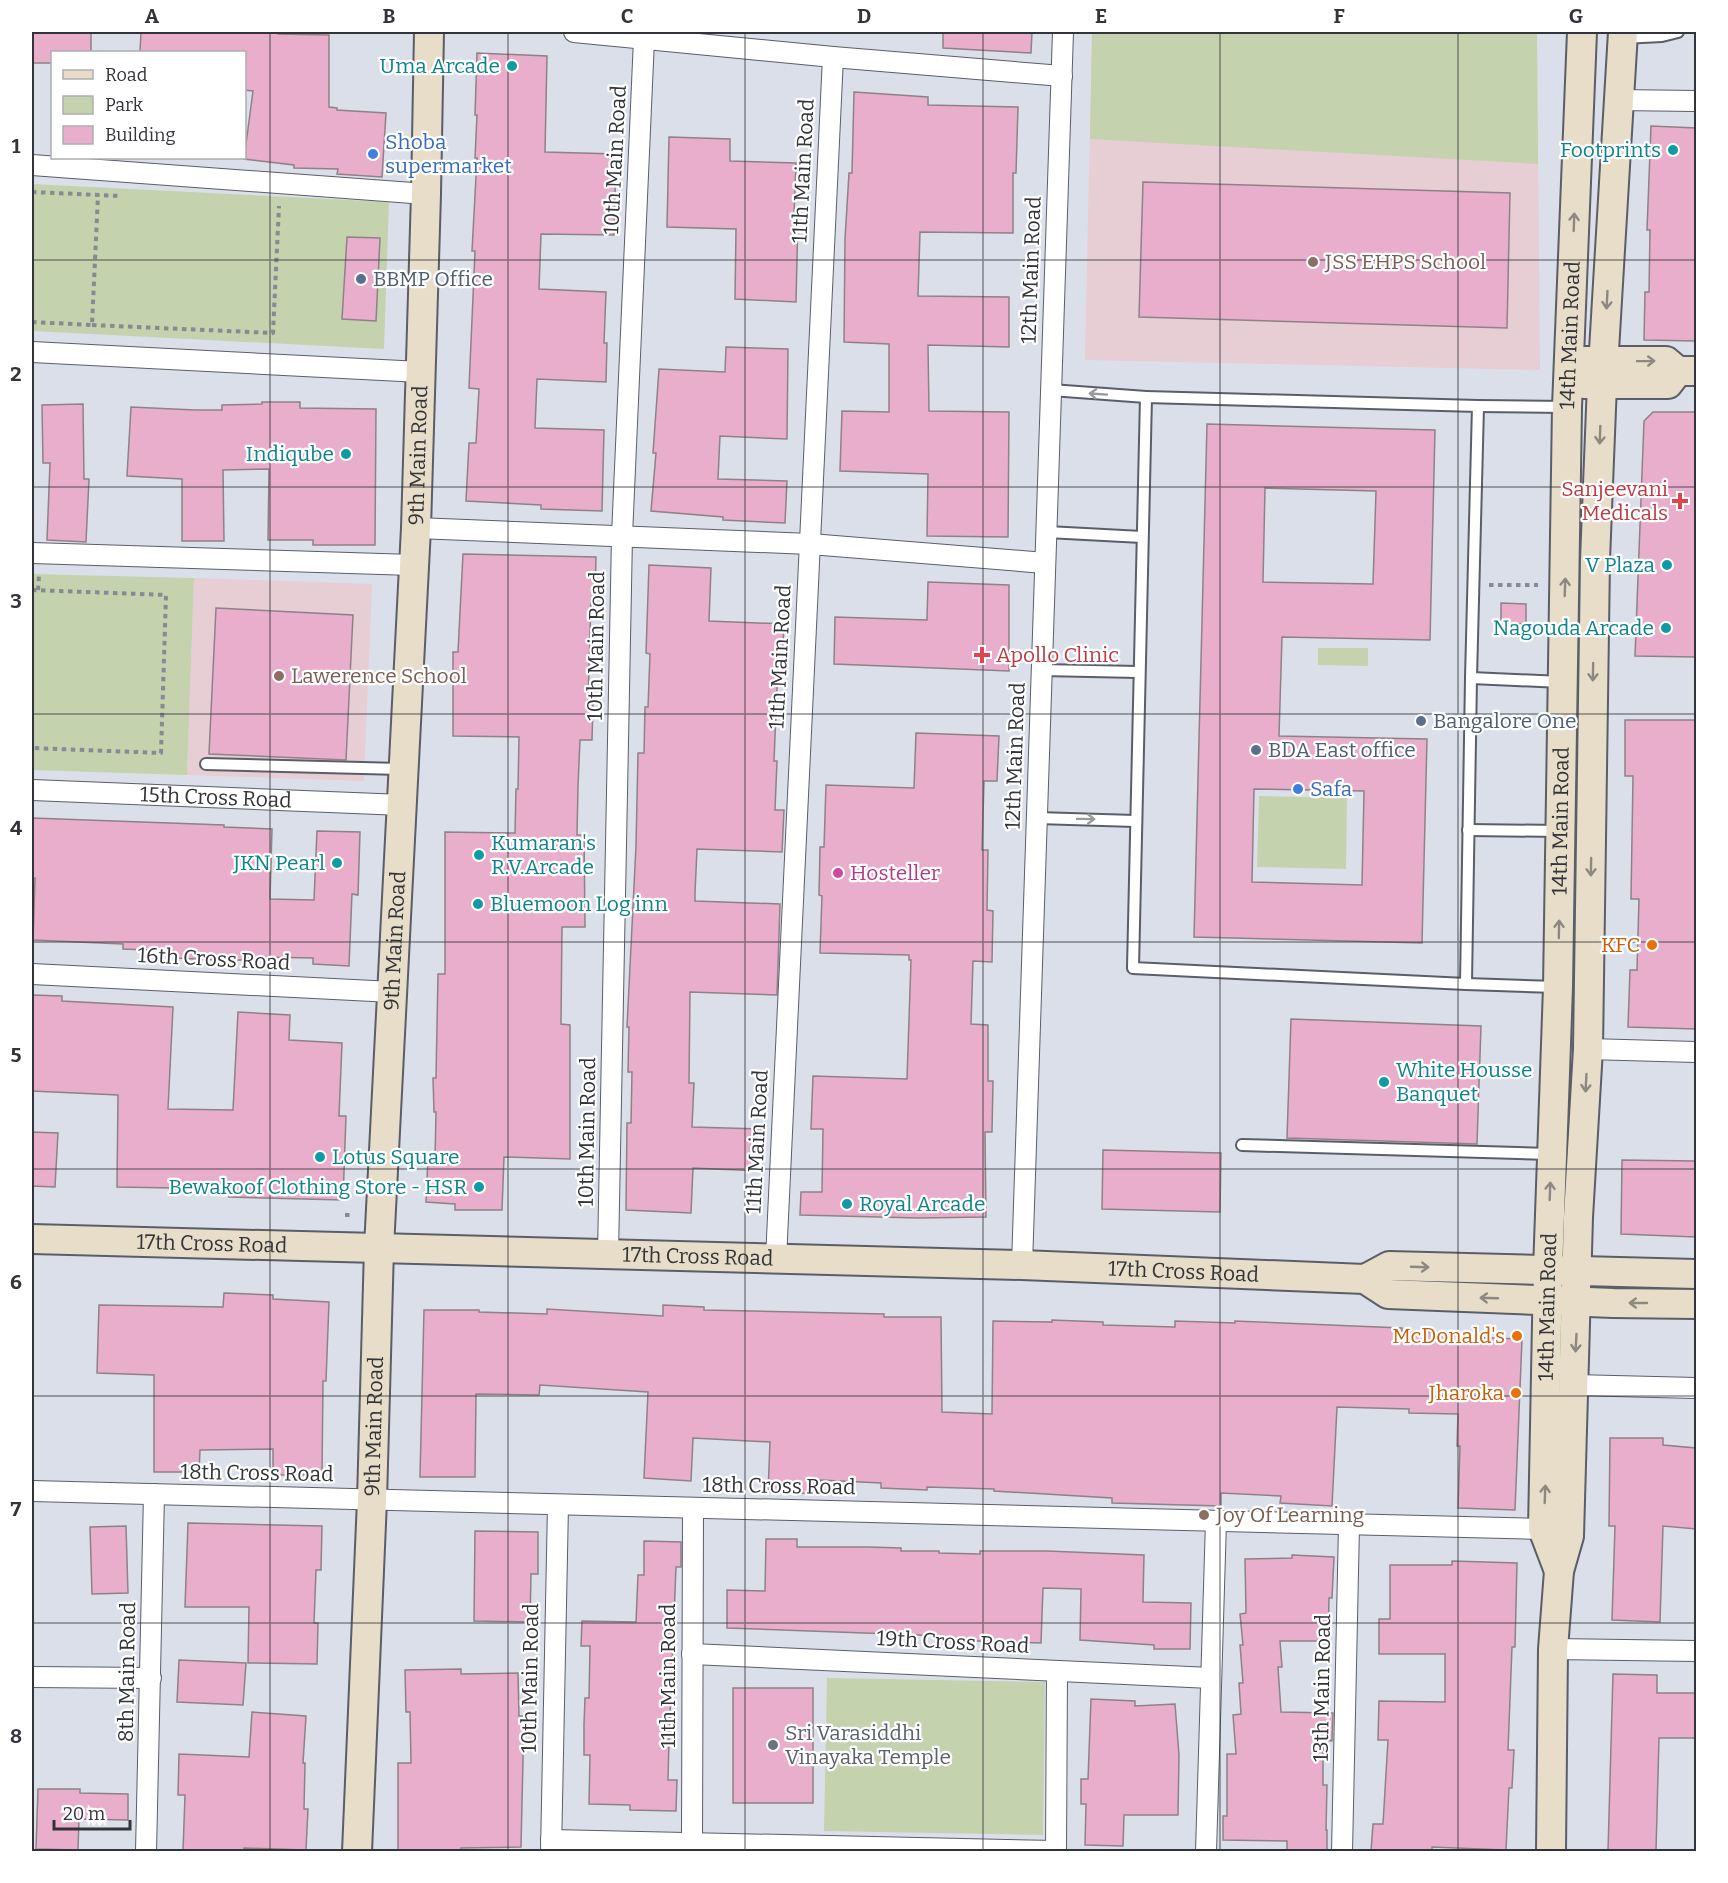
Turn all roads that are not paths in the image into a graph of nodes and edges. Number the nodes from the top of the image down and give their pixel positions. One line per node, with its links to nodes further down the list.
1 (429, 32): 13 (street, 9th Main Road)
2 (574, 32): 7 (street)
3 (1063, 32): 9 (street, 12th Main Road)
4 (1582, 32): 18 (street, 14th Main Road, one-way to 4)
5 (1678, 32): 6 (lane)
6 (1622, 35): 10 (street, 14th Main Road)
7 (645, 39): 8 (street); 24 (street, 10th Main Road)
8 (833, 57): 9 (street); 26 (street, 11th Main Road)
9 (1062, 75): 19 (street, 12th Main Road)
10 (1617, 100): 11 (street); 17 (street, 14th Main Road, one-way to 17)
11 (1696, 101)
12 (32, 165): 13 (street)
13 (426, 194): 16 (street, 9th Main Road)
14 (32, 352): 16 (street)
15 (1687, 371): 17 (street)
16 (421, 372): 22 (street, 9th Main Road)
17 (1603, 372): 18 (street); 46 (street, 14th Main Road, one-way to 46)
18 (1568, 384): 21 (lane); 33 (street, 14th Main Road, one-way to 18)
19 (1051, 390): 20 (lane, one-way to 19); 23 (street, 12th Main Road)
20 (1146, 397): 21 (lane); 25 (lane)
21 (1478, 406): 32 (lane)
22 (416, 528): 24 (street); 29 (street, 9th Main Road)
23 (1047, 532): 25 (lane); 28 (street, 12th Main Road)
24 (622, 536): 26 (street); 52 (street, 10th Main Road)
25 (1142, 537): 31 (lane)
26 (810, 544): 28 (street); 53 (street, 11th Main Road)
27 (32, 553): 29 (street)
28 (1045, 562): 30 (street, 12th Main Road)
29 (413, 566): 35 (street, 9th Main Road)
30 (1042, 670): 31 (lane); 38 (street, 12th Main Road)
31 (1138, 672): 39 (lane)
32 (1471, 678): 33 (lane); 40 (lane)
33 (1561, 682): 41 (street, 14th Main Road)
34 (206, 764): 35 (lane)
35 (405, 769): 37 (street, 9th Main Road)
36 (32, 790): 37 (street, 15th Cross Road)
37 (403, 805): 45 (street, 9th Main Road)
38 (1037, 818): 39 (lane, one-way to 39); 54 (street, 12th Main Road)
39 (1135, 820): 43 (lane)
40 (1468, 830): 41 (lane); 43 (lane)
41 (1561, 831): 44 (street, 14th Main Road, one-way to 41)
42 (32, 974): 45 (street, 16th Cross Road)
43 (1466, 984): 44 (lane)
44 (1558, 987): 49 (street, 14th Main Road)
45 (393, 992): 51 (street, 9th Main Road)
46 (1588, 1049): 47 (street); 56 (street, 14th Main Road, one-way to 56)
47 (1696, 1052)
48 (1242, 1145): 49 (lane)
49 (1552, 1154): 55 (street, 14th Main Road, one-way to 49)
50 (32, 1239): 51 (street, 17th Cross Road)
51 (379, 1248): 52 (street, 17th Cross Road); 66 (street, 9th Main Road)
52 (608, 1254): 53 (street, 17th Cross Road)
53 (776, 1259): 54 (street, 17th Cross Road)
54 (1022, 1265): 58 (street, 17th Cross Road)
55 (1548, 1271): 56 (street, 17th Cross Road); 58 (street, 17th Cross Road, one-way to 55); 59 (street, 14th Main Road)
56 (1578, 1272): 57 (street, 17th Cross Road); 60 (street, 14th Main Road)
57 (1696, 1274)
58 (1365, 1279): 59 (street, 17th Cross Road, one-way to 58)
59 (1548, 1300): 60 (street, 17th Cross Road); 71 (street, 14th Main Road, one-way to 59)
60 (1577, 1301): 61 (street, 17th Cross Road, one-way to 60); 62 (street, 14th Main Road, one-way to 62)
61 (1696, 1304)
62 (1574, 1385): 63 (street); 72 (street, 14th Main Road)
63 (1696, 1388)
64 (32, 1491): 65 (street, 18th Cross Road)
65 (154, 1494): 66 (street, 18th Cross Road); 78 (street, 8th Main Road)
66 (372, 1500): 67 (street, 18th Cross Road); 83 (street, 9th Main Road)
67 (558, 1504): 68 (street, 18th Cross Road); 81 (street, 10th Main Road)
68 (693, 1508): 69 (street, 18th Cross Road); 75 (street, 11th Main Road)
69 (1216, 1521): 70 (street, 18th Cross Road); 79 (street)
70 (1349, 1525): 71 (street, 18th Cross Road); 86 (street, 13th Main Road)
71 (1534, 1529): 72 (street, 14th Main Road)
72 (1559, 1571): 73 (street, 14th Main Road)
73 (1553, 1649): 74 (street); 87 (street, 14th Main Road)
74 (1696, 1651)
75 (692, 1653): 76 (street, 19th Cross Road); 80 (street, 11th Main Road)
76 (1057, 1671): 79 (street, 19th Cross Road); 84 (street)
77 (32, 1677): 78 (street)
78 (151, 1677): 82 (street, 8th Main Road)
79 (1211, 1678): 85 (street)
80 (692, 1843): 81 (street); 84 (street)
81 (551, 1846)
82 (146, 1851)
83 (357, 1851)
84 (1056, 1851)
85 (1206, 1851)
86 (1342, 1851)
87 (1551, 1851)

